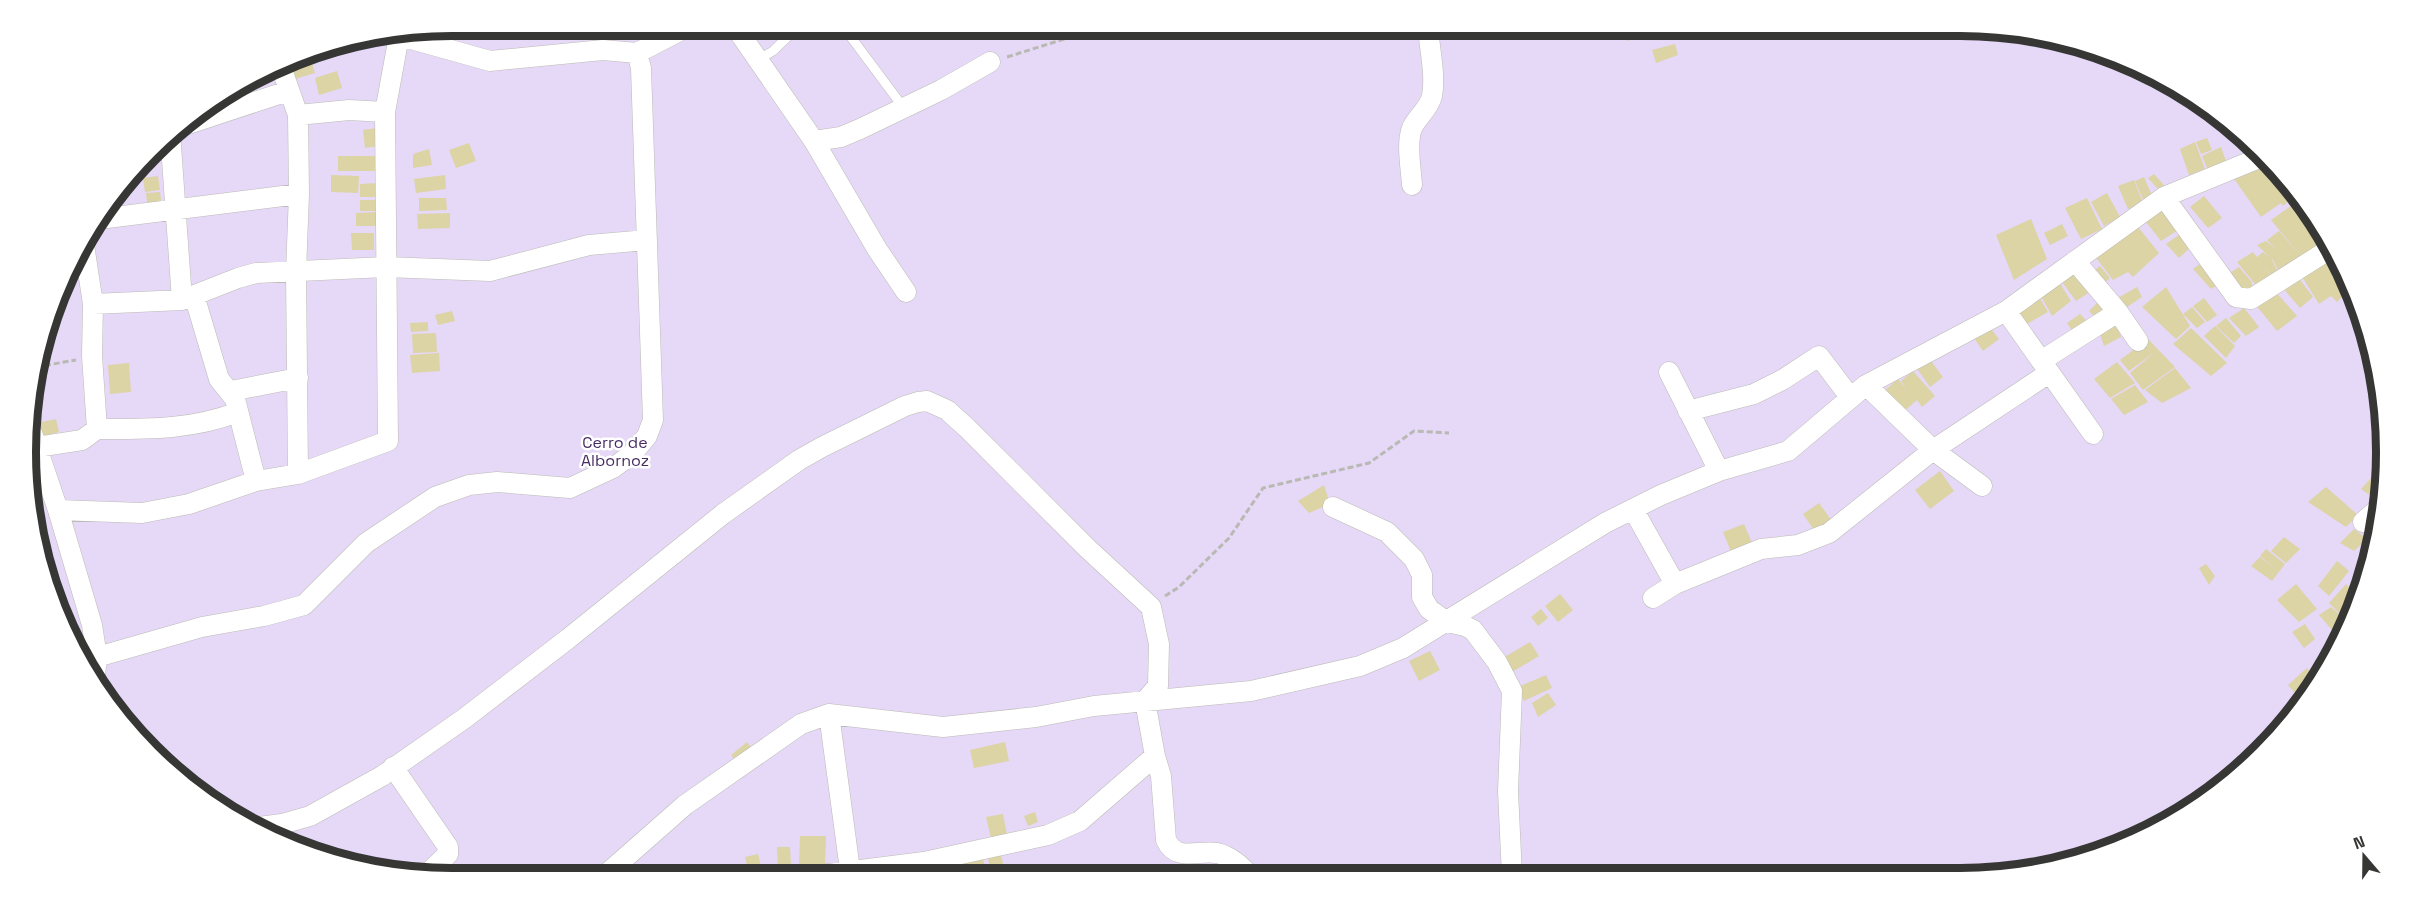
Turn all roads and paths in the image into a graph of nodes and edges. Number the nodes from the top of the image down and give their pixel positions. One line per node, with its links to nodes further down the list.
1 (671, 36): 9 (street)
2 (741, 36): 10 (street)
3 (789, 36): 10 (lane)
4 (850, 36): 14 (lane)
5 (1074, 36): 11 (path)
6 (1429, 36): 21 (street)
7 (411, 39): 9 (street)
8 (397, 40): 15 (street)
9 (637, 53): 26 (street)
10 (758, 60): 18 (street)
11 (990, 62): 14 (street)
12 (283, 73): 13 (street)
13 (288, 91): 16 (street); 17 (street)
14 (903, 107): 18 (street)
15 (384, 112): 16 (street); 30 (street)
16 (298, 115): 22 (street)
17 (203, 119)
18 (814, 141): 32 (street)
19 (172, 145): 24 (street)
20 (2255, 160): 23 (street)
21 (1412, 185)
22 (299, 194): 24 (street); 31 (street)
23 (2164, 197): 27 (street); 29 (street)
24 (175, 210): 25 (street); 33 (street)
25 (108, 218)
26 (648, 240): 30 (street); 66 (street)
27 (2325, 252)
28 (86, 256): 34 (street)
29 (2074, 261): 35 (street); 36 (street)
30 (386, 267): 31 (street); 53 (street)
31 (296, 272): 33 (street); 42 (street)
32 (906, 292)
33 (188, 297): 34 (street); 45 (street)
34 (93, 304): 38 (street)
35 (2006, 310): 40 (street); 43 (street)
36 (2118, 312): 37 (street); 40 (street)
37 (2138, 341)
38 (92, 357): 39 (path); 47 (street)
39 (45, 365)
40 (2045, 367): 49 (street); 51 (street)
41 (1669, 372): 46 (street)
42 (298, 378): 45 (street); 53 (street)
43 (1866, 385): 44 (street); 51 (street)
44 (1850, 397): 46 (street); 52 (street)
45 (236, 406): 47 (street); 54 (street)
46 (1688, 411): 52 (street)
47 (97, 429): 50 (street)
48 (1449, 433): 63 (path)
49 (2093, 434)
50 (37, 447): 58 (street)
51 (1934, 450): 55 (street); 61 (street)
52 (1719, 471): 57 (street)
53 (298, 474): 54 (street)
54 (256, 481): 58 (street)
55 (1982, 486)
56 (1333, 507): 64 (street)
57 (1633, 508): 61 (street); 64 (street)
58 (58, 510): 65 (street)
59 (2371, 515): 60 (street)
60 (2363, 522)
61 (1676, 584): 62 (street)
62 (1653, 598)
63 (1151, 607): 67 (street); 70 (street)
64 (1447, 622): 67 (street); 77 (street)
65 (91, 658)
66 (93, 662)
67 (1145, 701): 68 (street); 69 (street)
68 (829, 714): 73 (street); 74 (street)
69 (1155, 756): 75 (street); 76 (street)
70 (393, 767): 71 (street); 72 (street)
71 (270, 826)
72 (434, 867)
73 (614, 868)
74 (850, 868)
75 (933, 868)
76 (1242, 868)
77 (1512, 868)

